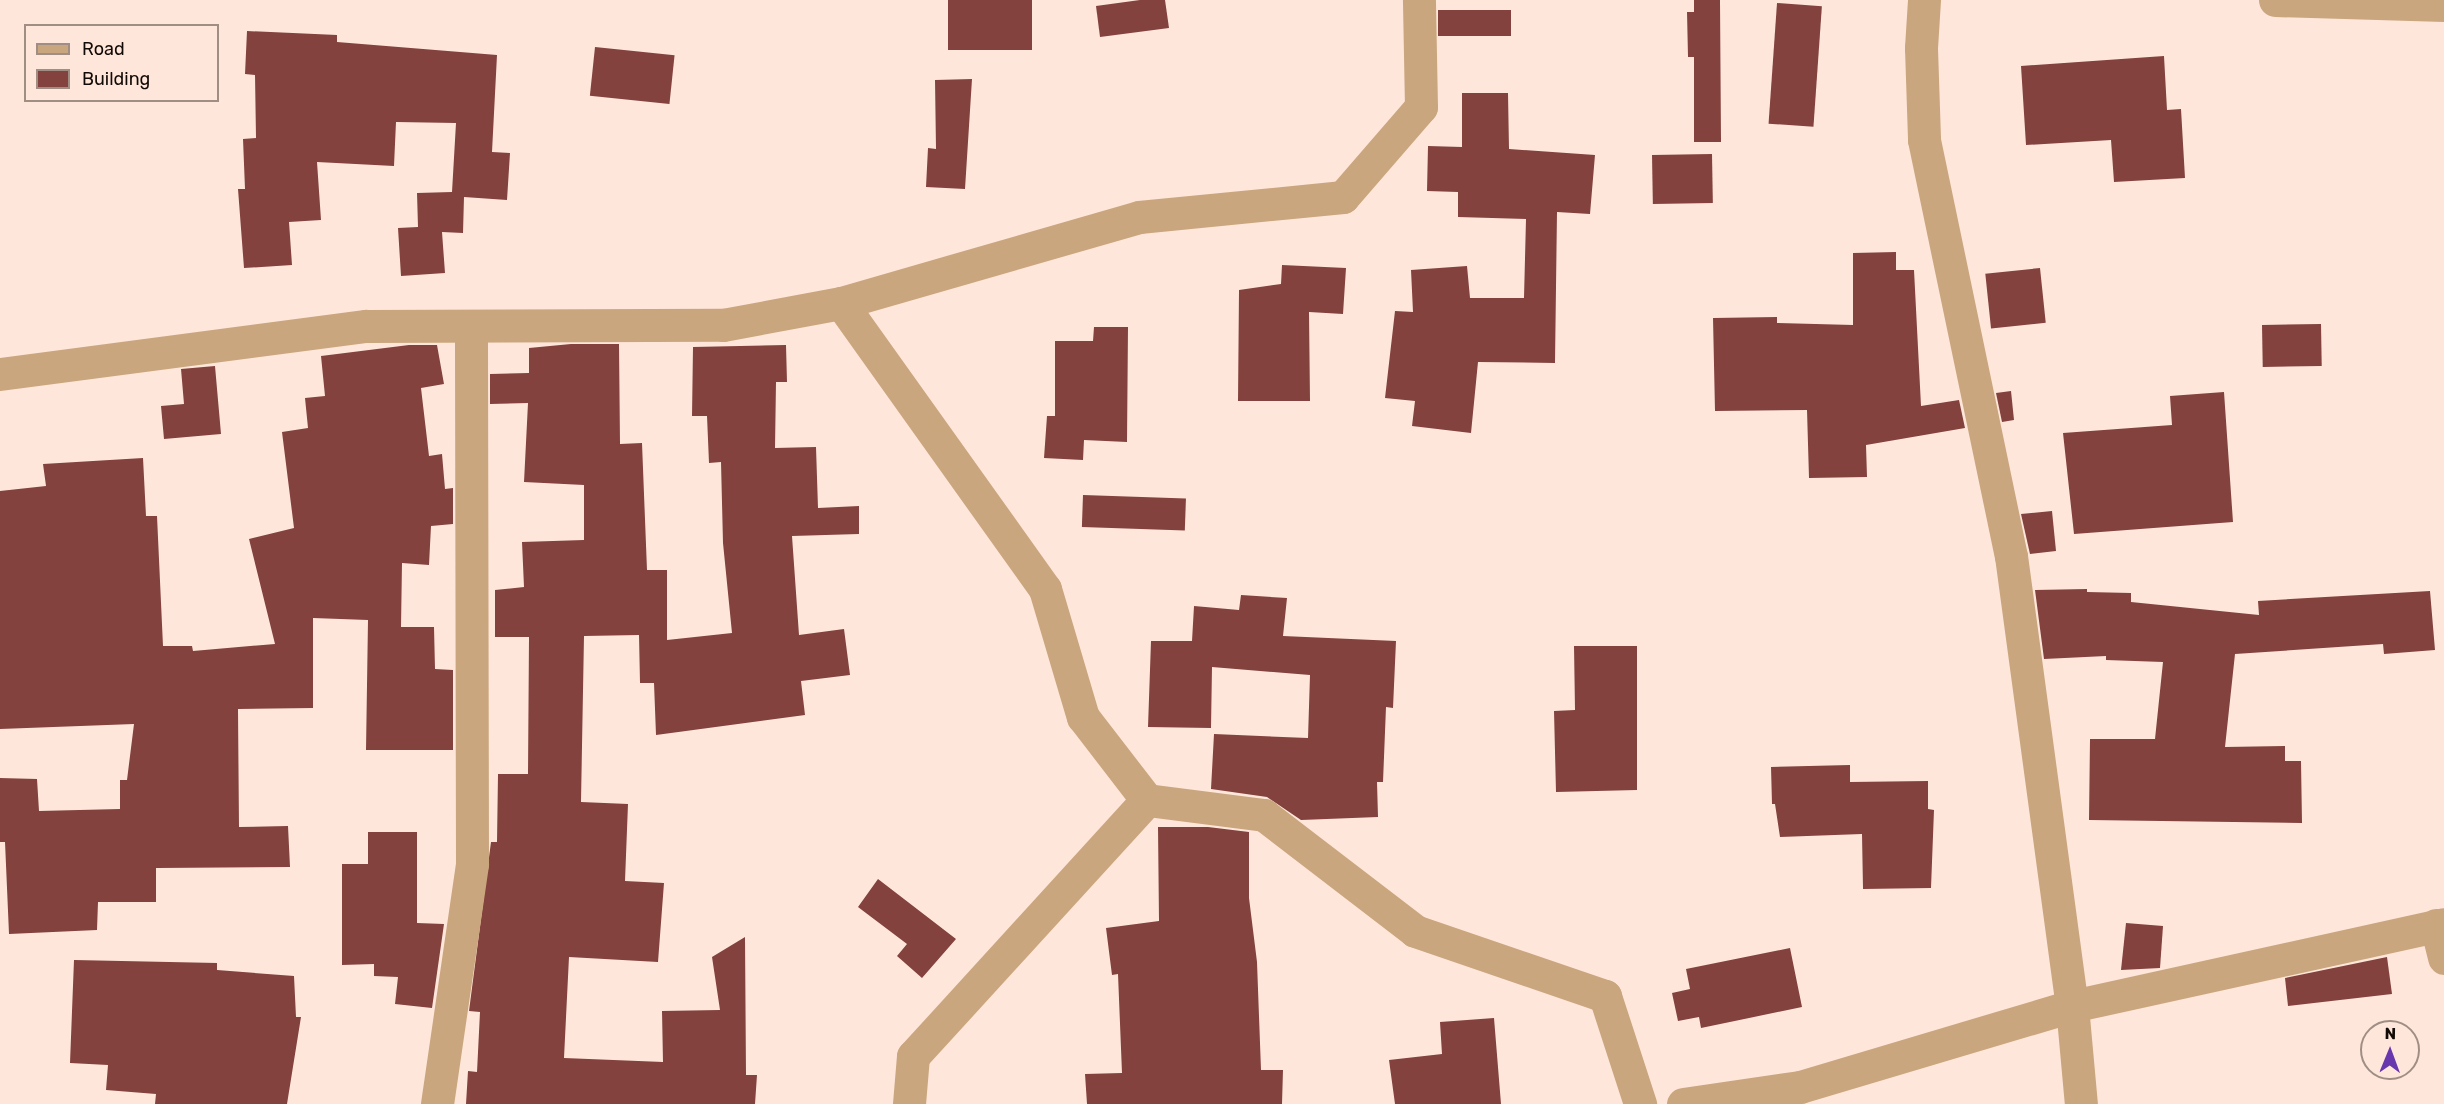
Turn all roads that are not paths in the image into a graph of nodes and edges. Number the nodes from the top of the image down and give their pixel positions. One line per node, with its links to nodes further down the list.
1 (1419, 0): 5 (street)
2 (1924, 0): 11 (street)
3 (2275, 0): 4 (street)
4 (2444, 5)
5 (841, 303): 6 (street); 8 (street)
6 (471, 326): 7 (street); 12 (street)
7 (0, 374)
8 (1147, 800): 13 (street); 14 (street)
9 (2440, 925): 10 (street); 11 (street)
10 (2444, 958)
11 (2072, 1006): 15 (street); 16 (street)
12 (437, 1104)
13 (909, 1104)
14 (1640, 1104)
15 (1683, 1104)
16 (2081, 1104)

